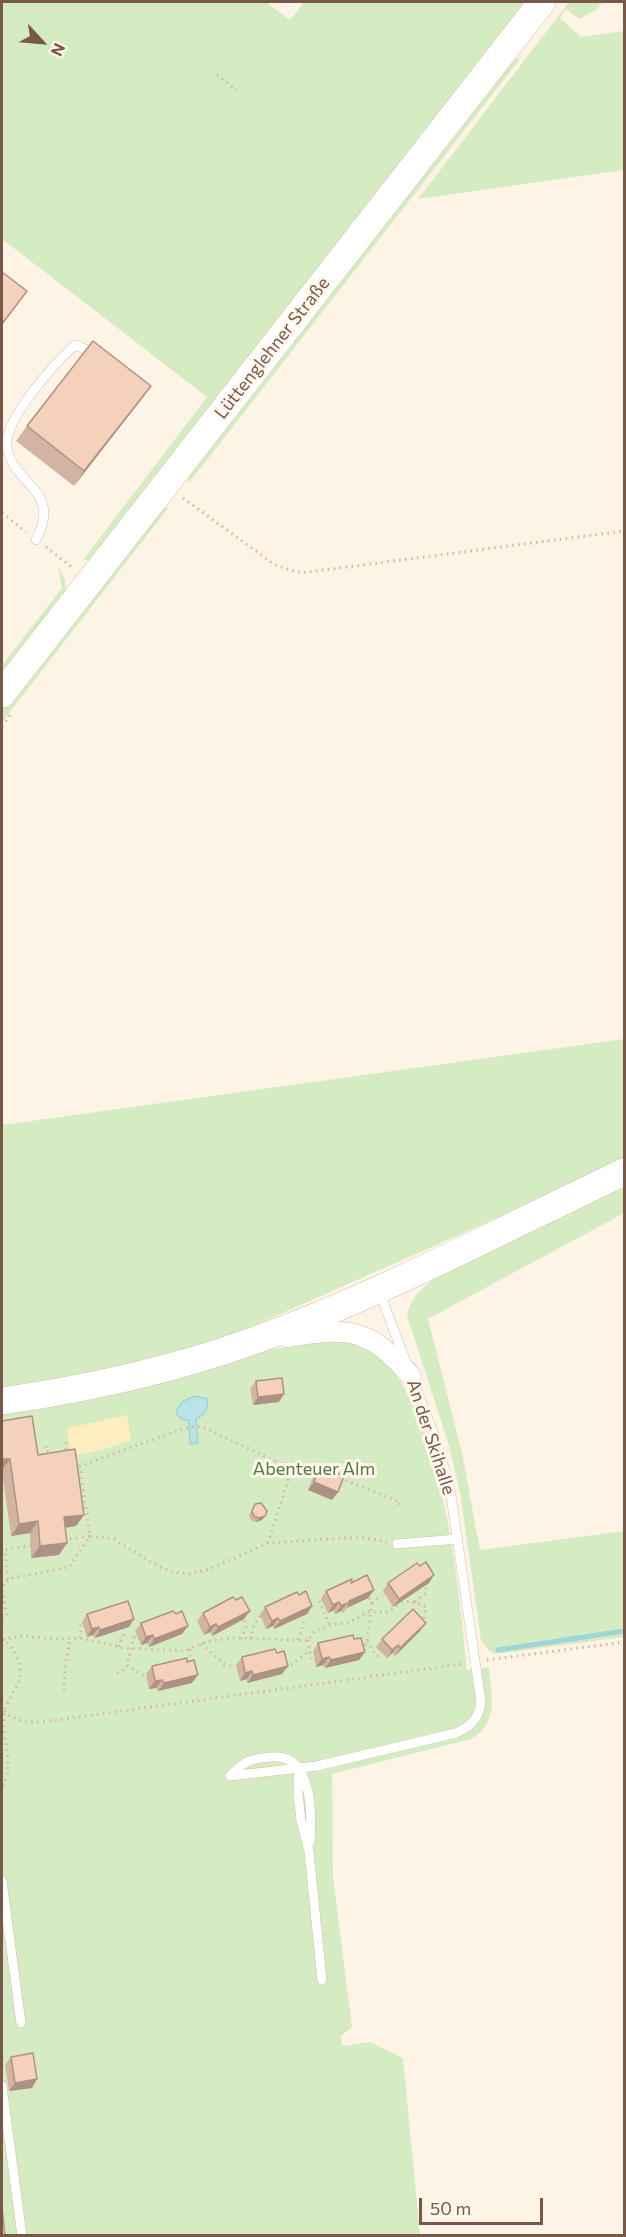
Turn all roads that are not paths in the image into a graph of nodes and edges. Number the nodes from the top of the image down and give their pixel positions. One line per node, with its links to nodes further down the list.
1 (542, 2): 4 (main road, Lüttenglehner Straße)
2 (103, 358): 3 (lane)
3 (36, 540)
4 (2, 694)
5 (624, 1172): 6 (main road)
6 (378, 1288): 7 (main road); 8 (lane, An der Skihalle)
7 (252, 1342): 8 (street); 9 (main road)
8 (411, 1376): 10 (lane, An der Skihalle)
9 (2, 1401)
10 (458, 1539): 11 (lane); 12 (lane, An der Skihalle)
11 (398, 1544)
12 (299, 1767): 12 (lane); 14 (lane)
13 (2, 1881): 15 (lane)
14 (322, 1980)
15 (21, 2023)
16 (2, 2086): 17 (lane)
17 (22, 2235)

